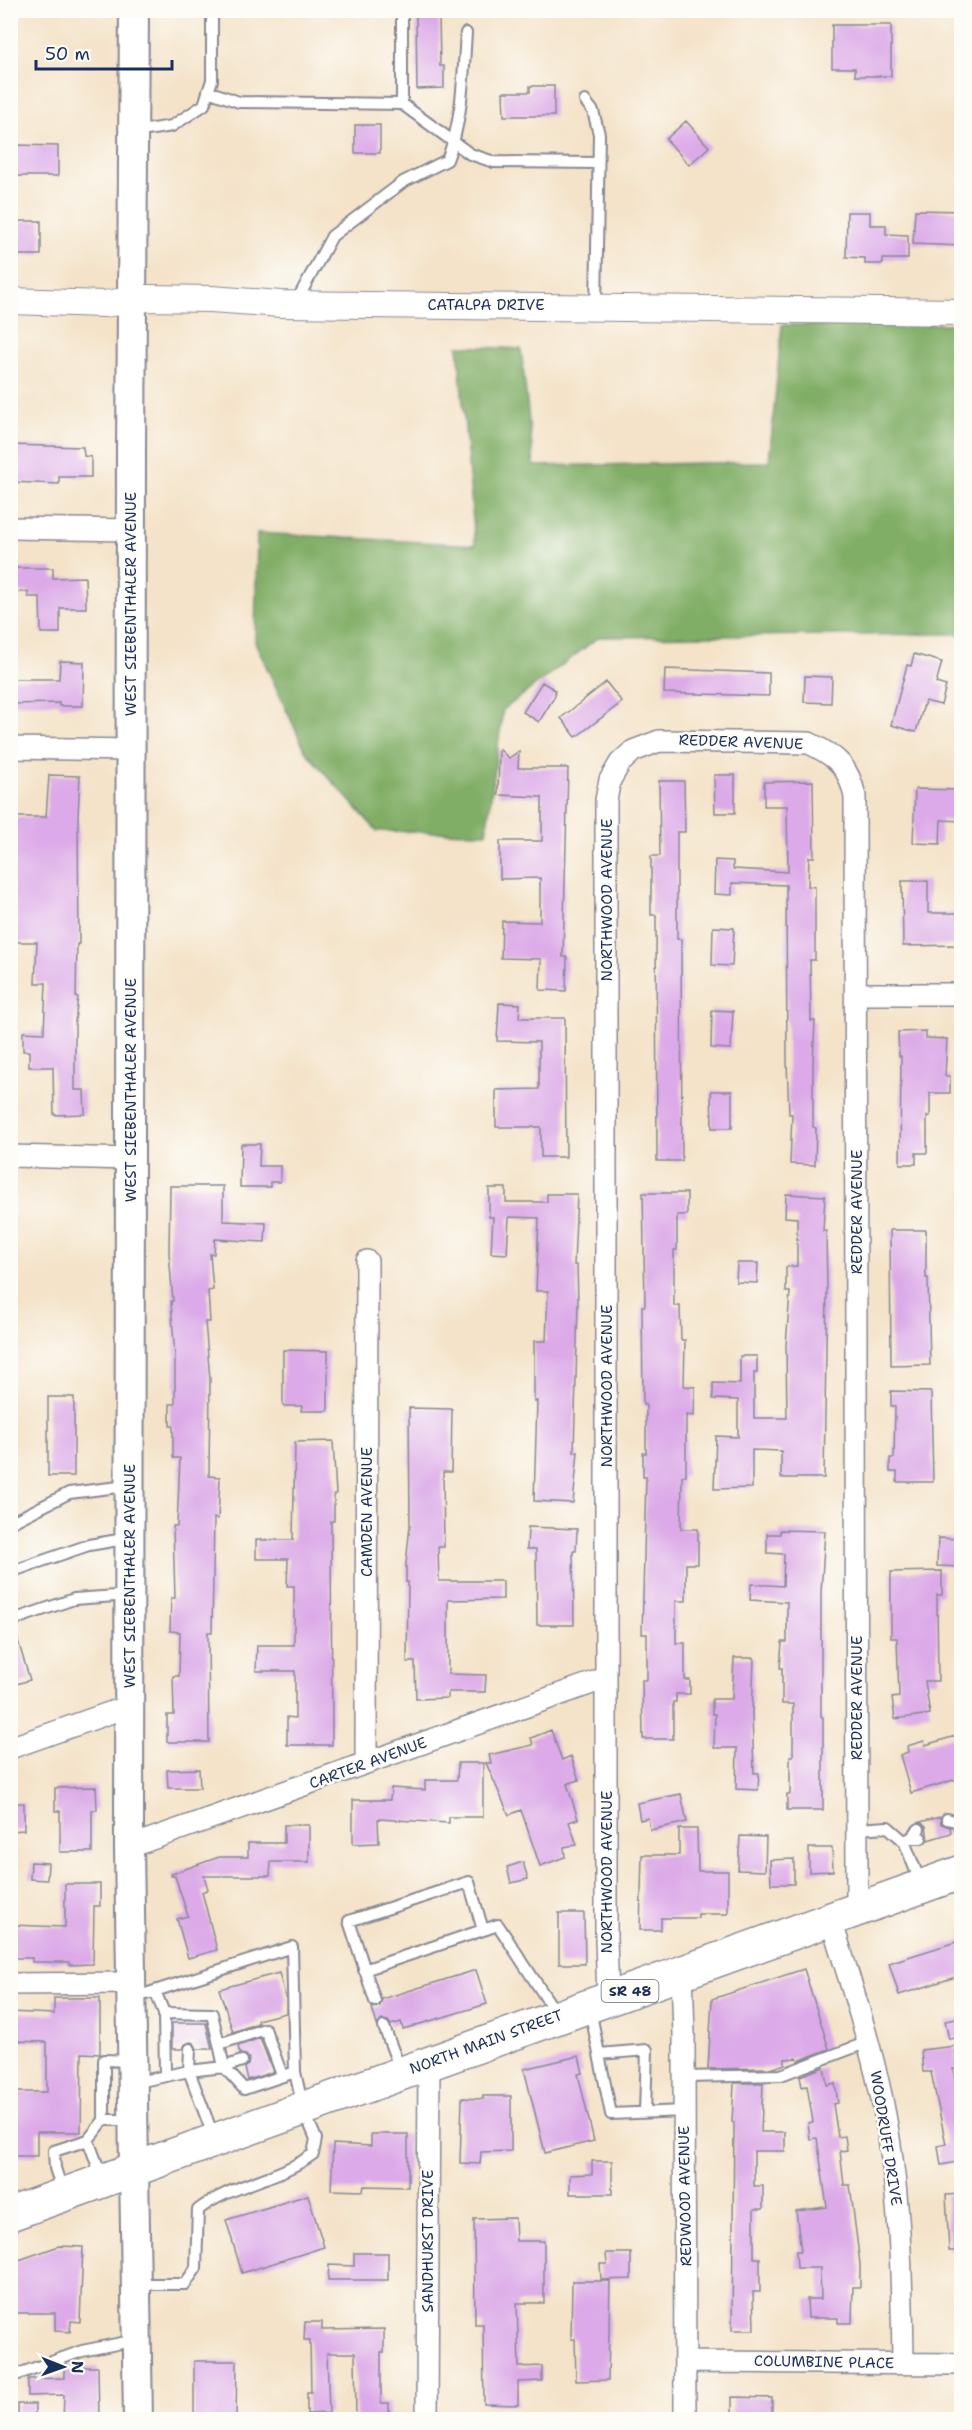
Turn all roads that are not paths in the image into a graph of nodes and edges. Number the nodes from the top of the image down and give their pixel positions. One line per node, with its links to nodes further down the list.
1 (134, 10): 8 (main road, WEST SIEBENTHALER AVENUE)
2 (212, 10): 5 (lane)
3 (402, 10): 7 (lane)
4 (466, 33): 9 (lane)
5 (208, 92): 7 (lane); 8 (lane)
6 (585, 101): 10 (lane)
7 (402, 104): 9 (lane)
8 (134, 132): 11 (main road, WEST SIEBENTHALER AVENUE)
9 (455, 141): 10 (lane); 13 (lane)
10 (598, 163): 14 (lane)
11 (132, 300): 12 (street, CATALPA DRIVE); 13 (street, CATALPA DRIVE); 17 (main road, WEST SIEBENTHALER AVENUE)
12 (10, 301)
13 (295, 304): 14 (street, CATALPA DRIVE)
14 (596, 307): 15 (street, CATALPA DRIVE)
15 (962, 312)
16 (10, 528): 17 (street)
17 (131, 530): 19 (main road, WEST SIEBENTHALER AVENUE)
18 (10, 748): 19 (street)
19 (131, 750): 24 (main road, WEST SIEBENTHALER AVENUE)
20 (612, 774): 21 (street, REDDER AVENUE); 32 (street, NORTHWOOD AVENUE)
21 (856, 994): 22 (street); 36 (street, REDDER AVENUE)
22 (962, 994)
23 (10, 1156): 24 (street)
24 (131, 1159): 26 (main road, WEST SIEBENTHALER AVENUE)
25 (367, 1261): 35 (street, CAMDEN AVENUE)
26 (130, 1485): 27 (lane); 28 (main road, WEST SIEBENTHALER AVENUE)
27 (10, 1523)
28 (130, 1538): 29 (lane); 30 (main road, WEST SIEBENTHALER AVENUE)
29 (10, 1572)
30 (130, 1595): 31 (lane); 33 (main road, WEST SIEBENTHALER AVENUE)
31 (10, 1621)
32 (606, 1678): 35 (street, CARTER AVENUE); 47 (street, NORTHWOOD AVENUE)
33 (129, 1706): 34 (street); 37 (main road, WEST SIEBENTHALER AVENUE)
34 (10, 1748)
35 (366, 1764): 37 (street, CARTER AVENUE)
36 (856, 1829): 39 (lane); 40 (street, REDDER AVENUE)
37 (129, 1847): 45 (main road, WEST SIEBENTHALER AVENUE)
38 (962, 1872): 39 (main road, NORTH MAIN STREET / SR 48)
39 (922, 1886): 40 (main road, NORTH MAIN STREET / SR 48)
40 (844, 1915): 43 (main road, NORTH MAIN STREET / SR 48); 51 (street, WOODRUFF DRIVE)
41 (483, 1930): 42 (lane); 42 (lane); 49 (lane)
42 (364, 1970): 46 (lane)
43 (682, 1973): 47 (main road, NORTH MAIN STREET / SR 48); 63 (street, REDWOOD AVENUE)
44 (10, 1984): 45 (street)
45 (139, 1992): 48 (lane); 59 (main road, WEST SIEBENTHALER AVENUE); 60 (lane)
46 (375, 2001)
47 (599, 2002): 49 (main road, NORTH MAIN STREET / SR 48); 54 (lane)
48 (164, 2013): 52 (lane); 61 (lane)
49 (558, 2016): 57 (main road, NORTH MAIN STREET / SR 48)
50 (384, 2027): 57 (lane)
51 (868, 2042): 63 (lane); 78 (street, WOODRUFF DRIVE)
52 (219, 2044): 56 (lane); 62 (lane)
53 (189, 2049): 58 (lane)
54 (599, 2054): 66 (lane); 66 (lane)
55 (242, 2061): 56 (lane)
56 (224, 2067): 58 (lane); 62 (lane)
57 (416, 2067): 64 (main road, NORTH MAIN STREET / SR 48); 82 (street, SANDHURST DRIVE)
58 (189, 2071): 61 (lane); 70 (lane)
59 (132, 2072): 61 (lane); 67 (lane); 68 (main road, WEST SIEBENTHALER AVENUE)
60 (295, 2072): 62 (lane); 64 (lane)
61 (165, 2075)
62 (282, 2075)
63 (684, 2077): 65 (street, REDWOOD AVENUE)
64 (303, 2108): 70 (main road, NORTH MAIN STREET / SR 48); 75 (lane)
65 (684, 2111): 66 (lane); 77 (street, REDWOOD AVENUE)
66 (645, 2112)
67 (104, 2120): 68 (lane); 69 (lane)
68 (134, 2120): 71 (main road, WEST SIEBENTHALER AVENUE)
69 (88, 2140): 72 (lane); 73 (lane)
70 (214, 2141): 71 (main road, NORTH MAIN STREET / SR 48)
71 (135, 2169): 72 (main road, NORTH MAIN STREET / SR 48); 75 (main road, WEST SIEBENTHALER AVENUE)
72 (103, 2181): 73 (main road, NORTH MAIN STREET / SR 48)
73 (64, 2195): 74 (main road, NORTH MAIN STREET / SR 48)
74 (10, 2214)
75 (137, 2284): 76 (main road, WEST SIEBENTHALER AVENUE)
76 (138, 2339): 80 (lane); 81 (main road, WEST SIEBENTHALER AVENUE)
77 (686, 2362): 78 (street, COLUMBINE PLACE); 83 (street, REDWOOD AVENUE)
78 (903, 2363): 79 (street, COLUMBINE PLACE)
79 (962, 2364)
80 (10, 2378)
81 (138, 2420)
82 (427, 2420)
83 (685, 2420)

